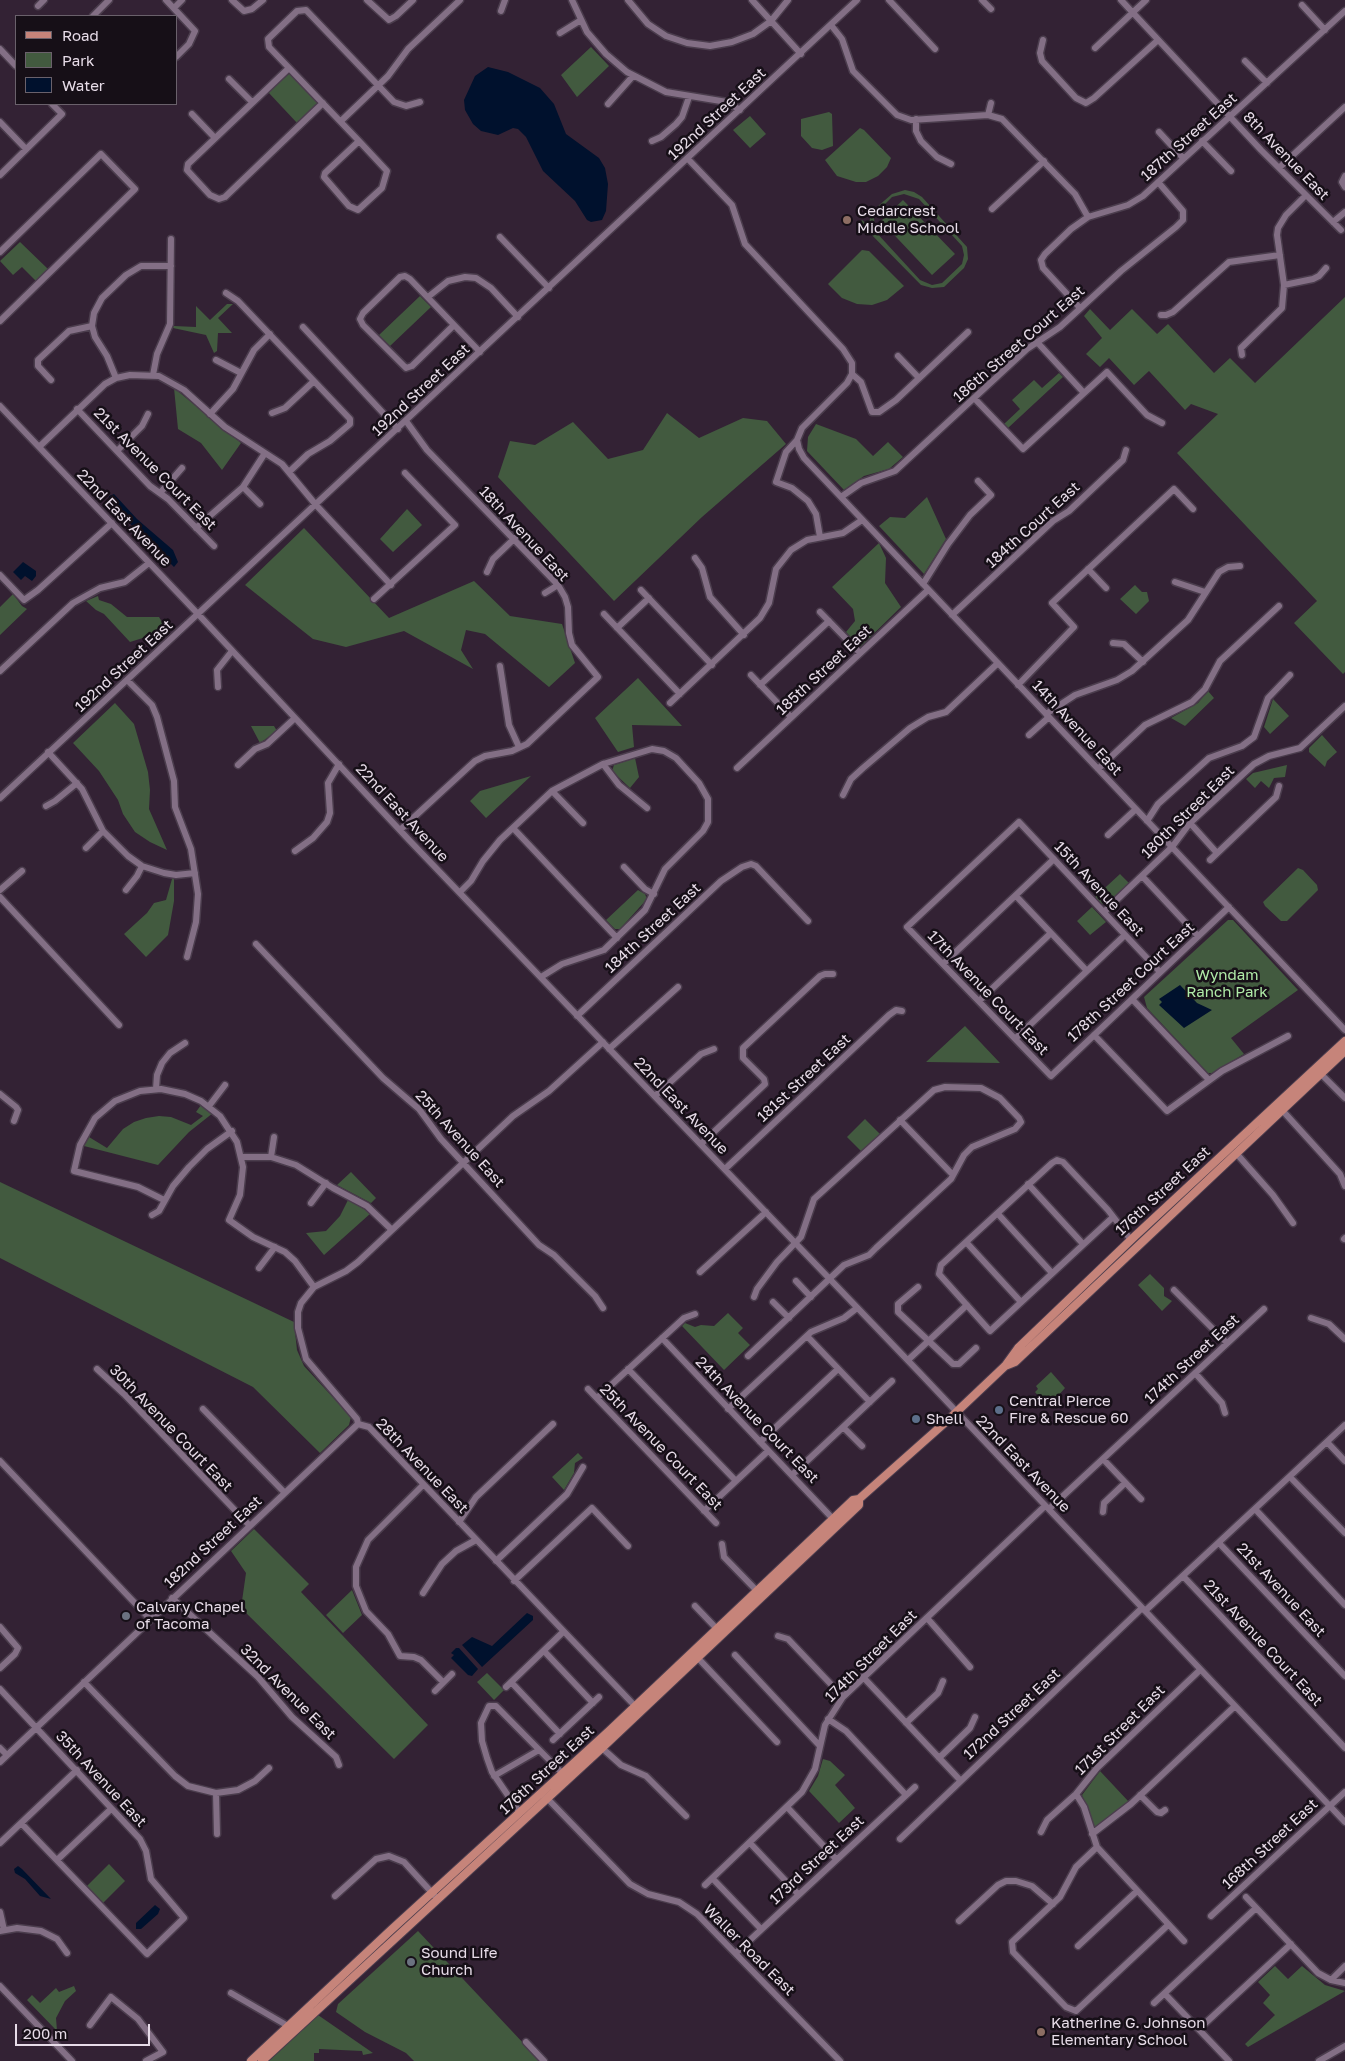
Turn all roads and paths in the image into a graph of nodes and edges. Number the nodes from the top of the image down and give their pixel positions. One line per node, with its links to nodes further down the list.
1 (44, 0): 21 (street)
2 (109, 0): 27 (street)
3 (166, 0): 22 (street)
4 (182, 0): 22 (street)
5 (232, 0): 6 (street)
6 (263, 0)
7 (367, 0): 8 (street)
8 (413, 0)
9 (460, 0): 46 (street)
10 (505, 0): 24 (street)
11 (572, 0): 28 (street)
12 (628, 0): 29 (street)
13 (752, 0): 29 (street)
14 (788, 0): 29 (street)
15 (857, 0): 30 (street, 192nd Street East)
16 (889, 0): 37 (street)
17 (982, 0): 23 (street)
18 (1121, 0): 26 (street, 8th Avenue East)
19 (1146, 0): 26 (street)
20 (1302, 5): 31 (street)
21 (38, 6)
22 (174, 8): 39 (street)
23 (991, 9)
24 (501, 11)
25 (1345, 11): 31 (street, 187th Street East)
26 (1132, 12): 34 (street, 8th Avenue East); 35 (street)
27 (93, 15)
28 (581, 20): 32 (street); 43 (street)
29 (771, 21): 38 (street)
30 (831, 25): 38 (street, 192nd Street East); 59 (street)
31 (1325, 30): 45 (street, 187th Street East)
32 (560, 33)
33 (1043, 40): 34 (street)
34 (1158, 40): 58 (street, 8th Avenue East)
35 (1095, 48)
36 (0, 49): 41 (street)
37 (935, 50)
38 (801, 54): 55 (street, 192nd Street East)
39 (178, 55)
40 (1245, 61): 45 (street)
41 (15, 65)
42 (289, 68): 46 (street); 48 (street); 50 (street)
43 (633, 76): 47 (street); 52 (street)
44 (229, 79): 48 (street)
45 (1267, 83): 58 (street, 187th Street East)
46 (378, 85): 49 (street); 61 (street)
47 (689, 97): 55 (street); 64 (street)
48 (252, 102): 63 (street)
49 (420, 102)
50 (323, 103): 61 (street); 63 (street)
51 (991, 103): 57 (street)
52 (608, 104)
53 (53, 105): 67 (street)
54 (1345, 107): 72 (street)
55 (740, 110): 69 (street, 192nd Street East)
56 (192, 114): 63 (street)
57 (988, 115): 59 (street); 70 (street)
58 (1229, 115): 66 (street, 187th Street East); 72 (street, 8th Avenue East)
59 (916, 119): 71 (street)
60 (0, 122): 67 (street)
61 (341, 122): 65 (street)
62 (1159, 132): 68 (street)
63 (215, 138)
64 (652, 140)
65 (359, 141): 65 (street)
66 (1202, 141): 68 (street, 187th Street East); 73 (street)
67 (26, 149): 74 (street)
68 (1183, 158): 76 (street, 187th Street East)
69 (688, 159): 91 (street, 192nd Street East); 109 (street)
70 (1044, 161): 79 (street); 81 (street)
71 (951, 164)
72 (1280, 167): 78 (street, 8th Avenue East)
73 (1231, 171)
74 (0, 175)
75 (1345, 176): 77 (street)
76 (1158, 182): 81 (street, 187th Street East); 94 (street, 186th Street Court East)
77 (1345, 187)
78 (1306, 195): 82 (street, 8th Avenue East); 87 (street)
79 (992, 209)
80 (1345, 212): 82 (street)
81 (1088, 217): 94 (street, 187th Street East)
82 (1333, 222): 83 (street, 8th Avenue East)
83 (1341, 230)
84 (500, 237): 91 (street)
85 (171, 239): 88 (street)
86 (0, 252): 97 (street)
87 (1280, 255): 90 (street); 95 (street)
88 (171, 266): 99 (street); 110 (street)
89 (1326, 268): 90 (street)
90 (1284, 286): 105 (street)
91 (549, 288): 96 (street, 192nd Street East)
92 (226, 293): 102 (street)
93 (428, 297): 96 (street); 98 (street); 98 (street)
94 (1080, 308): 103 (street, 186th Street Court East)
95 (1161, 315)
96 (518, 317): 104 (street, 192nd Street East)
97 (0, 321)
98 (454, 325): 104 (street)
99 (92, 326): 111 (street); 113 (street)
100 (303, 327): 124 (street)
101 (968, 332): 112 (street)
102 (270, 334): 108 (street); 114 (street)
103 (1037, 342): 115 (street); 116 (street, 186th Street Court East)
104 (480, 352): 122 (street, 192nd Street East)
105 (1242, 355)
106 (898, 356): 112 (street)
107 (216, 360): 108 (street)
108 (241, 373): 121 (street)
109 (852, 374): 112 (street); 125 (street)
110 (153, 375): 111 (street); 121 (street)
111 (116, 378): 118 (street)
112 (919, 378)
113 (51, 380)
114 (314, 381): 119 (street); 131 (street)
115 (1084, 393): 116 (street); 123 (street)
116 (974, 398): 136 (street, 186th Street Court East)
117 (0, 406): 126 (street, 22nd East Avenue)
118 (77, 409): 126 (street); 128 (street, 21st Avenue Court East)
119 (272, 412)
120 (148, 414): 128 (street)
121 (210, 414): 129 (street)
122 (406, 421): 124 (street, 192nd Street East); 144 (street, 18th Avenue East)
123 (1162, 423)
124 (398, 429): 138 (street, 192nd Street East)
125 (798, 440): 136 (street, 14th Avenue East); 143 (street)
126 (39, 447): 141 (street, 22nd East Avenue)
127 (1126, 450): 166 (street, 184th Court East)
128 (117, 451): 135 (street, 21st Avenue Court East)
129 (264, 453): 131 (street); 134 (street)
130 (182, 468): 135 (street)
131 (289, 472): 138 (street)
132 (405, 473): 153 (street)
133 (978, 481): 155 (street, 185th Street East)
134 (243, 487): 137 (street); 142 (street)
135 (160, 493): 142 (street, 21st Avenue Court East)
136 (841, 497): 140 (street, 14th Avenue East)
137 (260, 504)
138 (316, 505): 153 (street); 164 (street, 192nd Street East)
139 (1193, 509): 149 (street)
140 (862, 520): 143 (street); 155 (street, 14th Avenue East)
141 (112, 523): 147 (street, 22nd East Avenue); 151 (street)
142 (196, 528): 145 (street, 21st Avenue Court East)
143 (820, 537): 169 (street)
144 (515, 538): 150 (street); 154 (street, 18th Avenue East)
145 (214, 546)
146 (695, 558): 169 (street)
147 (149, 562): 164 (street, 22nd East Avenue); 177 (street)
148 (1240, 566): 158 (street)
149 (1088, 569): 156 (street); 182 (street)
150 (487, 572)
151 (0, 575)
152 (1175, 582): 158 (street)
153 (391, 585): 161 (street)
154 (558, 585): 159 (street); 191 (street, 18th Avenue East)
155 (926, 587): 166 (street, 14th Avenue East); 172 (street, 185th Street East)
156 (1106, 588)
157 (641, 590): 160 (street)
158 (1205, 592): 173 (street)
159 (545, 593)
160 (649, 598): 168 (street); 175 (street)
161 (374, 599)
162 (1279, 606): 197 (street)
163 (820, 612): 167 (street)
164 (198, 614): 171 (street, 22nd East Avenue); 180 (street, 192nd Street East)
165 (604, 614): 168 (street)
166 (952, 616): 174 (street, 14th Avenue East)
167 (829, 621): 172 (street); 181 (street)
168 (617, 628): 184 (street)
169 (744, 635): 175 (street)
170 (1113, 643): 173 (street)
171 (232, 651): 183 (street); 188 (street, 22nd East Avenue)
172 (860, 653): 189 (street, 185th Street East)
173 (1143, 662): 187 (street)
174 (998, 663): 182 (street, 14th Avenue East); 201 (street)
175 (712, 664): 184 (street)
176 (500, 666): 191 (street)
177 (0, 672)
178 (751, 675): 181 (street)
179 (1290, 675): 206 (street)
180 (127, 680): 192 (street, 192nd Street East); 222 (street)
181 (760, 685): 189 (street)
182 (1018, 685): 187 (street, 14th Avenue East)
183 (218, 687)
184 (680, 694): 185 (street)
185 (670, 703)
186 (1345, 706): 208 (street, 180th Street East)
187 (1048, 716): 190 (street); 197 (street, 14th Avenue East)
188 (295, 718): 193 (street, 22nd East Avenue); 195 (street)
189 (791, 718): 196 (street, 185th Street East)
190 (1030, 735)
191 (519, 747): 210 (street)
192 (48, 752): 198 (street); 202 (street, 192nd Street East)
193 (338, 764): 210 (street, 22nd East Avenue); 215 (street)
194 (603, 764): 200 (street); 204 (street); 227 (street)
195 (238, 765)
196 (737, 768)
197 (1098, 769): 205 (street, 14th Avenue East)
198 (77, 783): 203 (street); 211 (street)
199 (1279, 786): 216 (street)
200 (552, 791): 207 (street); 209 (street)
201 (844, 795)
202 (0, 798)
203 (46, 806)
204 (647, 808)
205 (1136, 809): 206 (street, 14th Avenue East); 212 (street)
206 (1147, 821): 213 (street, 14th Avenue East)
207 (583, 823)
208 (1190, 823): 213 (street, 180th Street East); 216 (street)
209 (513, 828): 226 (street); 237 (street)
210 (400, 830): 226 (street, 22nd East Avenue)
211 (103, 831): 214 (street); 219 (street)
212 (1108, 835)
213 (1172, 847): 223 (street, 180th Street East); 230 (street, 14th Avenue East)
214 (86, 848)
215 (295, 851)
216 (1218, 853): 218 (street)
217 (1054, 859): 228 (street); 231 (street, 15th Avenue East); 233 (street, 15th Avenue East)
218 (1210, 860)
219 (142, 866): 222 (street); 225 (street)
220 (624, 867): 227 (street)
221 (22, 871): 224 (street)
222 (195, 873): 239 (street)
223 (1142, 876): 231 (street, 180th Street East); 236 (street)
224 (0, 890)
225 (126, 890)
226 (460, 892): 244 (street, 22nd East Avenue)
227 (654, 894): 237 (street)
228 (1016, 896): 234 (street); 240 (street)
229 (0, 897): 250 (street)
230 (1229, 907): 236 (street, 178th Street Court East); 251 (street, 14th Avenue East)
231 (1104, 912): 235 (street, 15th Avenue East)
232 (808, 921): 249 (street, 184th Street East)
233 (908, 927): 240 (street, 17th Avenue Court East)
234 (1051, 933): 241 (street); 247 (street)
235 (1125, 935): 241 (street); 242 (street, 15th Avenue East)
236 (1198, 936): 242 (street, 178th Street Court East)
237 (616, 938): 244 (street)
238 (256, 944): 280 (street, 25th Avenue East)
239 (187, 957)
240 (943, 964): 247 (street, 17th Avenue Court East)
241 (1087, 971): 254 (street)
242 (1160, 972): 246 (street, 178th Street Court East)
243 (833, 974): 276 (street)
244 (541, 977): 249 (street, 22nd East Avenue)
245 (678, 987): 258 (street)
246 (1132, 999): 252 (street, 178th Street Court East); 263 (street)
247 (979, 1001): 254 (street, 17th Avenue Court East)
248 (902, 1011): 281 (street, 181st Street East)
249 (577, 1016): 256 (street, 22nd East Avenue)
250 (119, 1025)
251 (1345, 1030)
252 (1094, 1035): 262 (street, 178th Street Court East); 263 (street)
253 (1288, 1036): 263 (street)
254 (1016, 1038): 262 (street, 17th Avenue Court East)
255 (1345, 1041): 274 (main road, 176th Street East)
256 (603, 1042): 258 (street, 22nd East Avenue); 280 (street)
257 (185, 1043): 265 (street)
258 (609, 1049): 267 (street, 22nd East Avenue)
259 (714, 1049): 267 (street)
260 (1345, 1051): 261 (main road, 176th Street East)
261 (1321, 1074): 268 (street); 270 (main road, 176th Street East)
262 (1051, 1076)
263 (1209, 1080)
264 (225, 1085): 269 (street)
265 (156, 1089): 269 (street); 286 (street)
266 (0, 1094): 272 (street)
267 (655, 1096): 276 (street, 22nd East Avenue)
268 (1345, 1098)
269 (209, 1106): 273 (street)
270 (1282, 1110): 274 (main road, 176th Street East); 285 (street)
271 (900, 1120): 282 (street); 282 (street); 298 (street)
272 (14, 1122)
273 (232, 1131): 278 (street); 286 (street)
274 (1254, 1131): 277 (main road, 176th Street East); 288 (main road, 176th Street East)
275 (274, 1136): 279 (street)
276 (701, 1144): 281 (street, 22nd East Avenue)
277 (1236, 1153): 293 (street); 295 (main road, 176th Street East)
278 (241, 1157): 279 (street); 300 (street)
279 (271, 1157): 283 (street)
280 (463, 1163): 294 (street); 315 (street, 25th Avenue East)
281 (725, 1169): 289 (street, 22nd East Avenue)
282 (952, 1175): 305 (street)
283 (326, 1184): 287 (street); 294 (street)
284 (1028, 1184): 290 (street); 292 (street); 299 (street)
285 (1345, 1186)
286 (164, 1200): 291 (street)
287 (311, 1203)
288 (1168, 1205): 295 (main road); 296 (main road, 176th Street East)
289 (766, 1212): 298 (street, 22nd East Avenue); 302 (street)
290 (998, 1214): 297 (street); 304 (street)
291 (152, 1215)
292 (1112, 1218): 296 (street); 299 (street)
293 (1293, 1223)
294 (392, 1230): 307 (street)
295 (1145, 1237): 303 (main road, 176th Street East)
296 (1130, 1240): 303 (main road); 329 (main road, 176th Street East)
297 (966, 1242): 313 (street); 314 (street)
298 (796, 1243): 305 (street, 22nd East Avenue); 310 (street)
299 (1084, 1244): 304 (street)
300 (275, 1247): 301 (street); 307 (street)
301 (259, 1268)
302 (700, 1272)
303 (1109, 1272): 329 (main road, 176th Street East)
304 (1052, 1273): 313 (street)
305 (830, 1279): 311 (street); 316 (street, 22nd East Avenue)
306 (796, 1280): 311 (street)
307 (314, 1287): 342 (street, 28th Avenue East)
308 (918, 1287): 324 (street)
309 (1174, 1290): 325 (street)
310 (754, 1297)
311 (811, 1297): 319 (street)
312 (774, 1302): 319 (street)
313 (1021, 1302): 314 (street)
314 (967, 1305): 324 (street)
315 (602, 1308)
316 (857, 1308): 321 (street); 328 (street, 22nd East Avenue)
317 (1264, 1309): 325 (street, 174th Street East)
318 (695, 1314): 322 (street)
319 (789, 1318): 327 (street)
320 (1311, 1318): 323 (street)
321 (806, 1336): 332 (street); 339 (street)
322 (662, 1338): 331 (street); 339 (street, 24th Avenue Court East)
323 (1345, 1338)
324 (929, 1341): 326 (street); 328 (street)
325 (1227, 1343): 333 (street, 174th Street East)
326 (976, 1348)
327 (748, 1356)
328 (908, 1360): 340 (street, 22nd East Avenue)
329 (1005, 1366): 340 (main road, 176th Street East)
330 (97, 1369): 369 (street, 30th Avenue Court East)
331 (628, 1369): 336 (street); 356 (street)
332 (838, 1369): 337 (street); 346 (street)
333 (1195, 1373): 341 (street); 350 (street, 174th Street East)
334 (892, 1381): 337 (street)
335 (588, 1388): 336 (street, 25th Avenue Court East)
336 (597, 1398): 364 (street, 25th Avenue Court East)
337 (870, 1402): 345 (street)
338 (203, 1409): 359 (street)
339 (728, 1409): 346 (street, 24th Avenue Court East)
340 (956, 1412): 360 (main road, 176th Street East); 362 (street, 22nd East Avenue)
341 (1225, 1413)
342 (358, 1424): 358 (street, 28th Avenue East); 359 (street, 182nd Street East)
343 (553, 1424): 367 (street)
344 (1345, 1425): 347 (street, 172nd Street East)
345 (843, 1427): 348 (street); 354 (street)
346 (760, 1442): 349 (street, 24th Avenue Court East)
347 (1327, 1442): 352 (street); 355 (street, 172nd Street East)
348 (862, 1446)
349 (768, 1451): 354 (street, 24th Avenue Court East); 356 (street)
350 (1103, 1459): 357 (street); 362 (street, 174th Street East)
351 (0, 1461): 386 (street)
352 (1345, 1461)
353 (583, 1467): 375 (street)
354 (792, 1475): 366 (street, 24th Avenue Court East)
355 (1290, 1477): 363 (street, 172nd Street East); 370 (street)
356 (736, 1481): 364 (street)
357 (1125, 1483): 361 (street); 365 (street)
358 (423, 1485): 367 (street, 28th Avenue East); 402 (street)
359 (284, 1492): 369 (street, 182nd Street East)
360 (859, 1499): 366 (main road, 176th Street East); 384 (main road, 176th Street East)
361 (1141, 1499)
362 (1047, 1508): 383 (street, 22nd East Avenue); 385 (street, 174th Street East)
363 (1255, 1509): 372 (street, 172nd Street East); 381 (street)
364 (704, 1510): 368 (street, 25th Avenue Court East)
365 (1103, 1512)
366 (834, 1520): 378 (main road, 176th Street East)
367 (459, 1522): 371 (street, 28th Avenue East)
368 (716, 1523)
369 (249, 1525): 380 (street, 182nd Street East)
370 (1345, 1533)
371 (476, 1540): 375 (street, 28th Avenue East); 379 (street)
372 (1219, 1543): 376 (street, 172nd Street East); 398 (street, 21st Avenue East)
373 (722, 1544): 378 (street)
374 (628, 1546): 377 (street)
375 (496, 1561): 377 (street, 28th Avenue East)
376 (1183, 1576): 383 (street, 172nd Street East); 421 (street, 21st Avenue Court East)
377 (514, 1581): 389 (street, 28th Avenue East)
378 (760, 1589): 384 (main road); 388 (main road, 176th Street East)
379 (423, 1593)
380 (172, 1598): 386 (street, 182nd Street East); 426 (street, 32nd Avenue East)
381 (1345, 1605)
382 (695, 1606): 388 (street)
383 (1144, 1610): 396 (street, 22nd East Avenue); 431 (street, 172nd Street East)
384 (741, 1616): 393 (main road, 176th Street East)
385 (927, 1618): 394 (street); 399 (street, 174th Street East)
386 (150, 1619): 401 (street, 182nd Street East)
387 (0, 1627): 395 (street)
388 (717, 1629): 408 (main road, 176th Street East)
389 (563, 1632): 391 (street); 408 (street, 28th Avenue East)
390 (778, 1636): 406 (street)
391 (544, 1651): 407 (street); 415 (street)
392 (735, 1655): 418 (street)
393 (696, 1657): 414 (main road, 176th Street East); 417 (street)
394 (970, 1667)
395 (0, 1668)
396 (1200, 1670): 409 (street, 22nd East Avenue); 435 (street, 171st Street East)
397 (452, 1674): 402 (street)
398 (1345, 1676)
399 (863, 1677): 406 (street, 174th Street East); 412 (street)
400 (942, 1681): 412 (street)
401 (84, 1682): 413 (street, 182nd Street East); 434 (street)
402 (443, 1682): 404 (street)
403 (0, 1689): 413 (street, 35th Avenue East)
404 (434, 1691)
405 (599, 1697): 407 (street)
406 (843, 1697): 411 (street, 174th Street East)
407 (593, 1703): 415 (street)
408 (636, 1706): 414 (main road); 429 (main road, 176th Street East)
409 (1235, 1706): 437 (street); 439 (street, 22nd East Avenue)
410 (974, 1717): 424 (street)
411 (828, 1718): 418 (street, 174th Street East); 436 (street)
412 (906, 1722): 424 (street)
413 (37, 1728): 423 (street, 182nd Street East); 428 (street, 35th Avenue East)
414 (618, 1732): 420 (main road, 176th Street East)
415 (560, 1734): 416 (street)
416 (553, 1740)
417 (778, 1742)
418 (819, 1745): 440 (street, 174th Street East)
419 (0, 1748): 423 (street)
420 (602, 1748): 438 (main road, 176th Street East); 444 (street)
421 (1345, 1748)
422 (539, 1750): 429 (street); 430 (street); 430 (street)
423 (7, 1755): 425 (street, 182nd Street East)
424 (939, 1758): 431 (street)
425 (0, 1762)
426 (338, 1765)
427 (269, 1768): 434 (street)
428 (77, 1770): 441 (street, 35th Avenue East); 446 (street)
429 (562, 1774): 438 (main road, 176th Street East)
430 (494, 1776): 443 (street)
431 (960, 1780): 450 (street, 172nd Street East)
432 (915, 1787): 436 (street, 173rd Street East)
433 (1345, 1792): 439 (street, 168th Street East)
434 (216, 1793): 448 (street)
435 (1076, 1794): 447 (street, 171st Street East); 449 (street)
436 (906, 1795): 454 (street, 173rd Street East)
437 (1140, 1795): 442 (street); 449 (street)
438 (544, 1796): 443 (main road, 176th Street East); 461 (main road, 176th Street East); 475 (street, Waller Road East)
439 (1330, 1806): 445 (street, 22nd East Avenue); 466 (street, 168th Street East)
440 (788, 1807): 452 (street, 174th Street East); 454 (street)
441 (110, 1809): 455 (street); 455 (street, 35th Avenue East)
442 (1165, 1810)
443 (520, 1813): 461 (main road, 176th Street East)
444 (686, 1816)
445 (1345, 1822)
446 (21, 1823): 451 (street); 455 (street)
447 (1041, 1832)
448 (216, 1834)
449 (1092, 1834): 453 (street)
450 (900, 1839)
451 (0, 1843)
452 (750, 1843): 456 (street, 174th Street East); 459 (street)
453 (1097, 1847): 458 (street); 463 (street)
454 (836, 1859): 459 (street, 173rd Street East)
455 (57, 1860)
456 (713, 1878): 457 (street, 174th Street East); 469 (street)
457 (705, 1886)
458 (1137, 1891): 468 (street); 473 (street)
459 (798, 1894): 469 (street, 173rd Street East)
460 (335, 1896): 461 (street)
461 (435, 1896): 484 (main road, 176th Street East); 491 (main road, 176th Street East)
462 (1246, 1897): 464 (street)
463 (1053, 1904): 467 (street); 468 (street)
464 (1256, 1908): 472 (street); 481 (street)
465 (0, 1912): 470 (street)
466 (1211, 1916)
467 (959, 1921)
468 (1168, 1925): 471 (street)
469 (761, 1929): 475 (street, 173rd Street East)
470 (2, 1930): 474 (street)
471 (1184, 1941)
472 (1291, 1944): 477 (street); 485 (street)
473 (1078, 1946)
474 (68, 1953)
475 (736, 1953): 493 (street, Waller Road East)
476 (1345, 1966): 477 (street)
477 (1331, 1980): 478 (street)
478 (1345, 1983)
479 (0, 1986): 488 (street)
480 (231, 1994): 484 (street)
481 (1165, 1994): 482 (street); 485 (street)
482 (1154, 2003)
483 (90, 2025): 489 (street)
484 (288, 2026): 490 (main road, 176th Street East)
485 (1199, 2029): 494 (street)
486 (526, 2042): 492 (street)
487 (1345, 2046): 495 (street)
488 (72, 2061)
489 (146, 2061)
490 (251, 2061)
491 (262, 2061)
492 (544, 2061)
493 (840, 2061)
494 (1229, 2061)
495 (1320, 2061)

